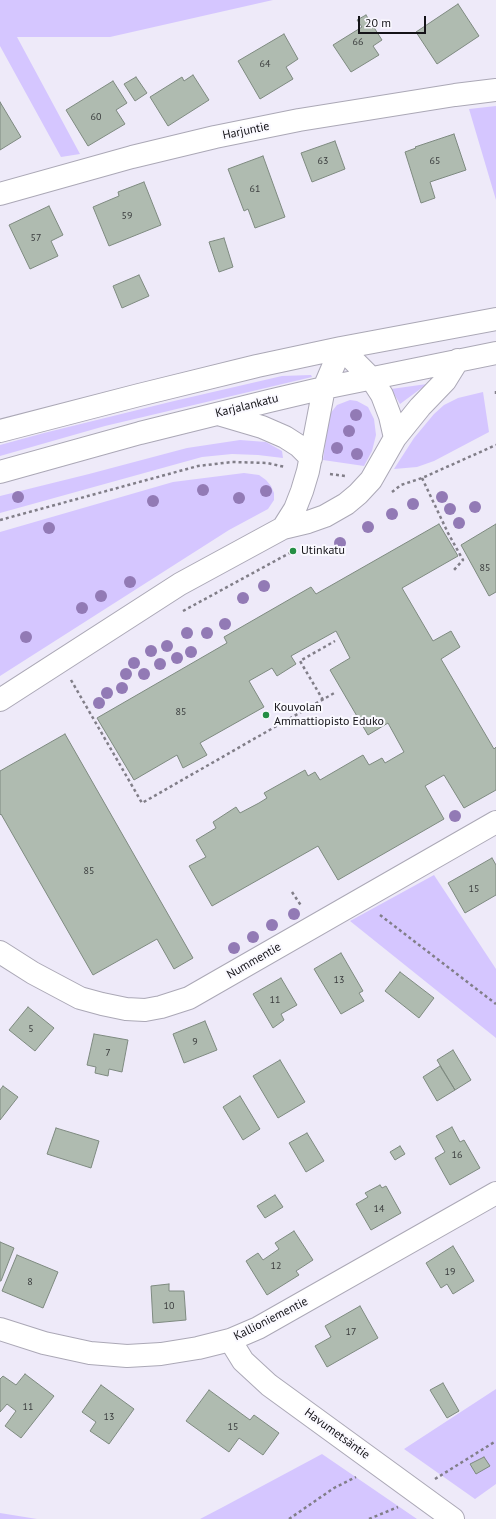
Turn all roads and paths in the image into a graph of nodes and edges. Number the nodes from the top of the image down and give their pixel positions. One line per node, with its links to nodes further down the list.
1 (496, 90): 2 (street, Harjuntie)
2 (0, 194)
3 (496, 319): 4 (street)
4 (341, 348): 7 (street); 8 (street); 12 (street)
5 (496, 353): 6 (street, Karjalankatu)
6 (458, 360): 7 (street, Karjalankatu); 13 (street)
7 (371, 378): 8 (street, Karjalankatu); 13 (street)
8 (324, 388): 11 (street, Karjalankatu); 15 (street)
9 (496, 391): 10 (path)
10 (496, 396)
11 (217, 414): 15 (street); 17 (street, Karjalankatu)
12 (0, 431)
13 (395, 438): 22 (street)
14 (496, 445): 19 (path)
15 (317, 466): 18 (path); 22 (street)
16 (289, 468): 21 (path)
17 (0, 472)
18 (351, 477)
19 (422, 478): 20 (path); 24 (path)
20 (388, 494)
21 (0, 520)
22 (283, 528): 29 (street)
23 (299, 548): 25 (path)
24 (454, 570)
25 (183, 611)
26 (335, 641): 30 (path)
27 (70, 678): 30 (path)
28 (336, 692): 30 (path)
29 (0, 700)
30 (323, 700)
31 (496, 822): 32 (street, Nummentie)
32 (360, 900): 33 (street, Nummentie); 34 (path)
33 (0, 952)
34 (495, 1003)
35 (496, 1193): 37 (street, Kallioniementie)
36 (0, 1329): 37 (street, Kallioniementie)
37 (230, 1340): 39 (street, Havumetsäntie)
38 (496, 1441): 40 (path)
39 (384, 1468): 40 (street, Havumetsäntie); 41 (path)
40 (416, 1491): 42 (path); 43 (street, Havumetsäntie)
41 (288, 1519)
42 (369, 1519)
43 (453, 1519)

